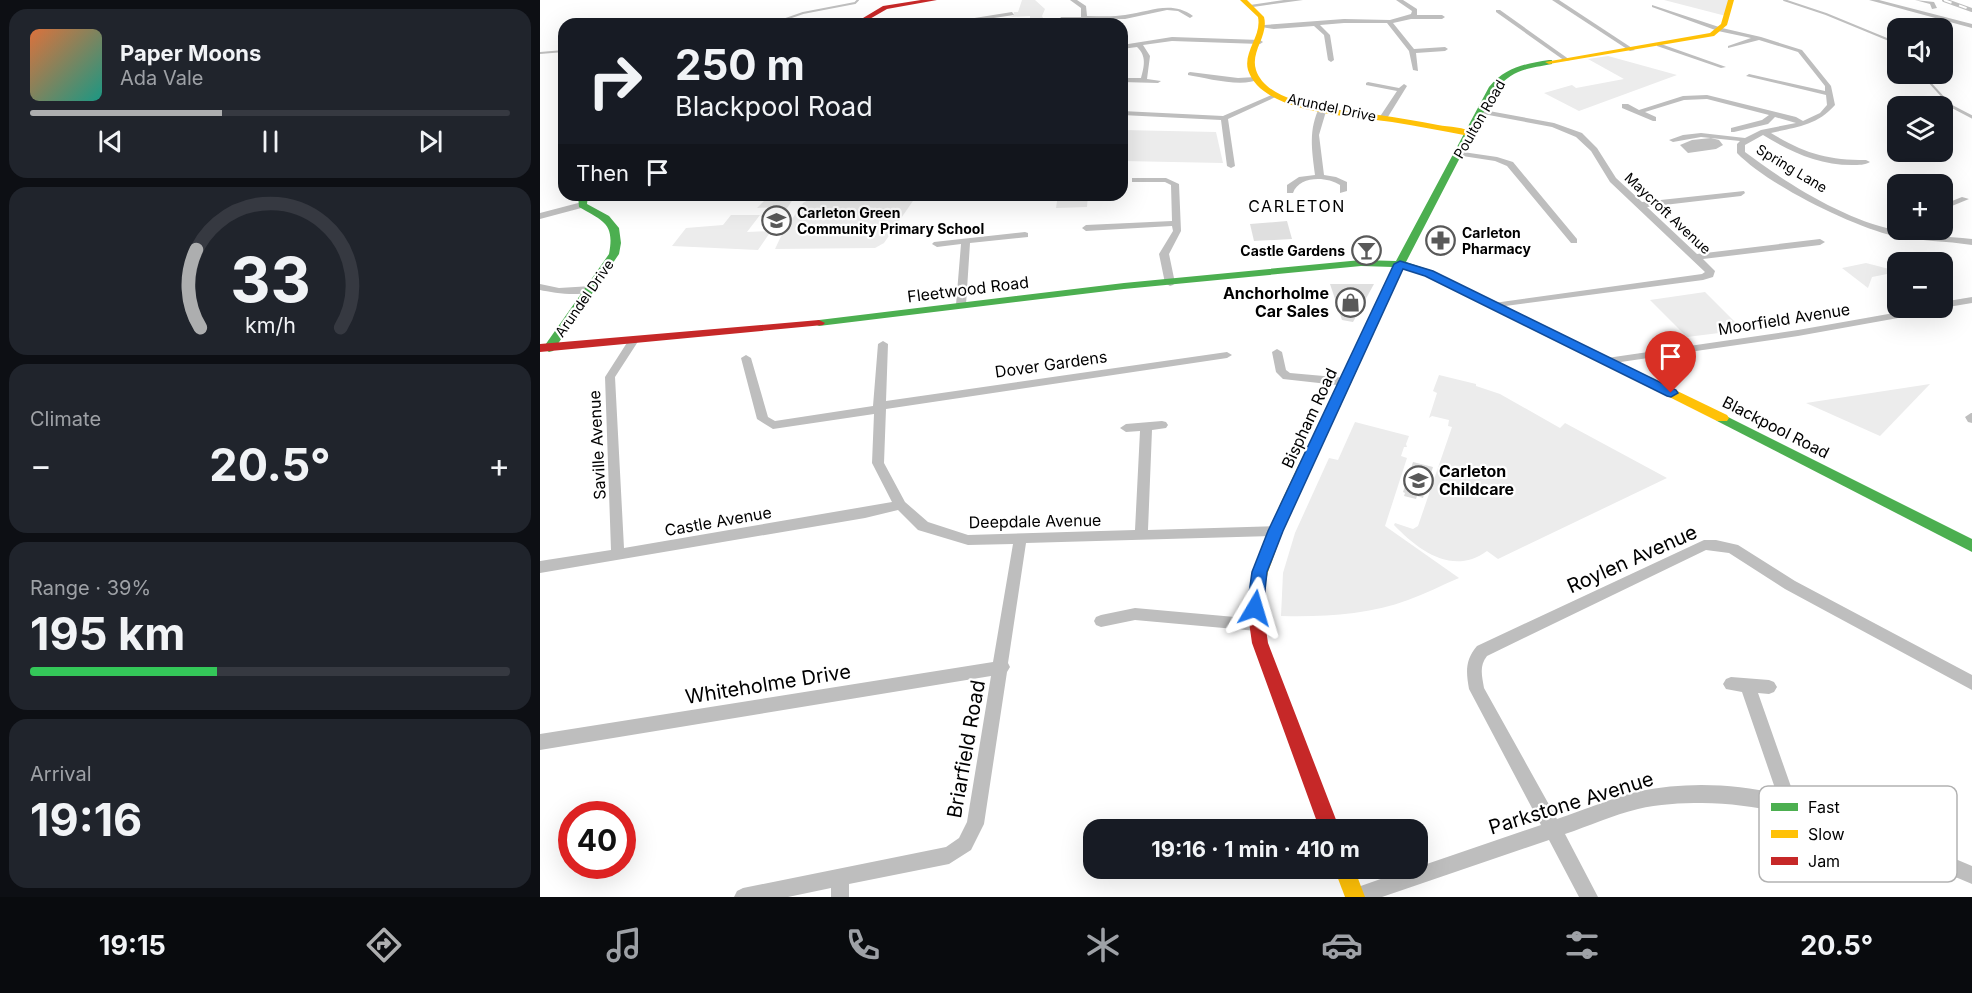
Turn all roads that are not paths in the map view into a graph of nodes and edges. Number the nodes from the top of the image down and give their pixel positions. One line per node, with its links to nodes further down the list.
1 (934, 0): 9 (main road)
2 (1073, 0): 23 (street)
3 (1300, 0): 10 (street)
4 (1399, 0): 18 (street)
5 (1555, 0): 36 (street)
6 (1731, 0): 28 (main road)
7 (1872, 0): 26 (street)
8 (1918, 0): 12 (street)
9 (905, 2): 21 (main road)
10 (1248, 3): 27 (main road)
11 (1654, 6): 28 (street)
12 (1934, 8)
13 (1498, 11): 20 (street)
14 (1012, 14): 16 (street)
15 (1520, 15): 20 (street)
16 (995, 16): 22 (street)
17 (1190, 16): 23 (street)
18 (1412, 17): 19 (street); 24 (street)
19 (1442, 17)
20 (1507, 17): 39 (street)
21 (866, 18)
22 (981, 18)
23 (1084, 18)
24 (1388, 21): 25 (street); 37 (street)
25 (1317, 25): 27 (street); 38 (street)
26 (1972, 26)
27 (1264, 27): 30 (main road)
28 (1720, 30): 29 (street); 32 (main road, Poulton Road)
29 (1759, 38): 34 (street); 49 (street)
30 (1260, 42): 31 (street); 45 (main road)
31 (1139, 45): 33 (street); 44 (street)
32 (1659, 45): 36 (main road, Poulton Road); 41 (street)
33 (1128, 46)
34 (1730, 47)
35 (1445, 49): 37 (street)
36 (1632, 50): 39 (main road, Poulton Road)
37 (1412, 51): 40 (street)
38 (1334, 55)
39 (1567, 60): 53 (main road, Poulton Road)
40 (1424, 64)
41 (1723, 68)
42 (1190, 74): 45 (street)
43 (1749, 76): 49 (street)
44 (1144, 79): 46 (street); 47 (street)
45 (1256, 79): 50 (main road, Arundel Drive)
46 (1128, 80)
47 (1158, 81)
48 (1368, 84): 59 (street)
49 (1830, 94): 61 (street, Spring Lane)
50 (1276, 95): 52 (main road, Arundel Drive); 58 (street)
51 (1625, 106): 54 (street)
52 (1323, 108): 59 (main road, Arundel Drive); 71 (street)
53 (1481, 111): 65 (main road, Poulton Road); 80 (street, Maycroft Avenue)
54 (1639, 112): 57 (street); 60 (street)
55 (1128, 113): 56 (street)
56 (1136, 114): 58 (street); 62 (street)
57 (1774, 114): 61 (street); 63 (street)
58 (1224, 118): 70 (street)
59 (1383, 118): 65 (main road, Arundel Drive)
60 (1653, 119)
61 (1803, 124): 64 (street, Spring Lane)
62 (1131, 125)
63 (1734, 129)
64 (1764, 132): 67 (street, Spring Lane); 69 (street)
65 (1469, 133): 68 (main road, Poulton Road)
66 (1673, 140): 67 (street)
67 (1744, 141): 86 (street, Spring Lane)
68 (1459, 153): 89 (street); 95 (main road, Poulton Road)
69 (1866, 162)
70 (1231, 166)
71 (1320, 178): 73 (street); 74 (street)
72 (1135, 180): 83 (street)
73 (1290, 191)
74 (1343, 191)
75 (1741, 193): 80 (street)
76 (1965, 199): 79 (street)
77 (579, 201): 81 (street)
78 (583, 201): 98 (main road, Arundel Drive)
79 (1953, 204)
80 (1642, 205): 94 (street, Maycroft Avenue)
81 (540, 216)
82 (1106, 216): 84 (street)
83 (1177, 223): 84 (street); 96 (street)
84 (1105, 226): 85 (street)
85 (1086, 228)
86 (1887, 232)
87 (1025, 235): 90 (street)
88 (1953, 239): 92 (street, Spring Lane)
89 (1575, 240)
90 (966, 242): 93 (street); 101 (street)
91 (1820, 242): 94 (street)
92 (1972, 242)
93 (937, 244)
94 (1697, 257): 102 (street, Maycroft Avenue)
95 (1400, 264): 96 (main road, Fleetwood Road); 102 (main road, Blackpool Road); 111 (main road, Bispham Road)
96 (1170, 283): 101 (main road, Fleetwood Road)
97 (540, 287): 98 (street)
98 (592, 289): 106 (main road, Arundel Drive)
99 (1972, 300): 100 (street)
100 (1953, 303)
101 (961, 305): 104 (main road, Fleetwood Road)
102 (1494, 306): 110 (main road, Blackpool Road)
103 (1887, 317): 110 (street, Moorfield Avenue)
104 (634, 340): 106 (main road, Fleetwood Road); 121 (street, Saville Avenue)
105 (883, 344): 112 (street, Deepdale Avenue)
106 (544, 348)
107 (1277, 352): 111 (street)
108 (1227, 355): 112 (street, Dover Gardens)
109 (746, 358): 112 (street, Dover Gardens)
110 (1607, 361): 120 (main road, Blackpool Road)
111 (1346, 382): 117 (main road, Bispham Road)
112 (879, 407): 116 (street, Deepdale Avenue)
113 (1162, 425): 114 (street)
114 (1146, 426): 115 (street); 118 (street)
115 (1126, 428)
116 (900, 505): 119 (street, Deepdale Avenue); 121 (street, Castle Avenue)
117 (1276, 531): 118 (street, Deepdale Avenue); 124 (main road, Bispham Road)
118 (1141, 535): 119 (street, Deepdale Avenue)
119 (1020, 539): 125 (street, Briarfield Road)
120 (1972, 546)
121 (618, 554): 122 (street, Castle Avenue)
122 (540, 567)
123 (1101, 621): 124 (street)
124 (1257, 625): 131 (main road, Bispham Road)
125 (1002, 667): 128 (street, Whiteholme Drive); 136 (street, Briarfield Road)
126 (1972, 683): 132 (street, Roylen Avenue)
127 (1769, 687): 129 (street)
128 (540, 742)
129 (1782, 786)
130 (1759, 800): 132 (street, Parkstone Avenue)
131 (1326, 819)
132 (1552, 828): 138 (street, Parkstone Avenue); 139 (street)
133 (1957, 868): 134 (street, Parkstone Avenue)
134 (1972, 875)
135 (1348, 879): 138 (main road)
136 (840, 888): 137 (street, Briarfield Road)
137 (743, 897)
138 (1355, 897)
139 (1589, 897)

